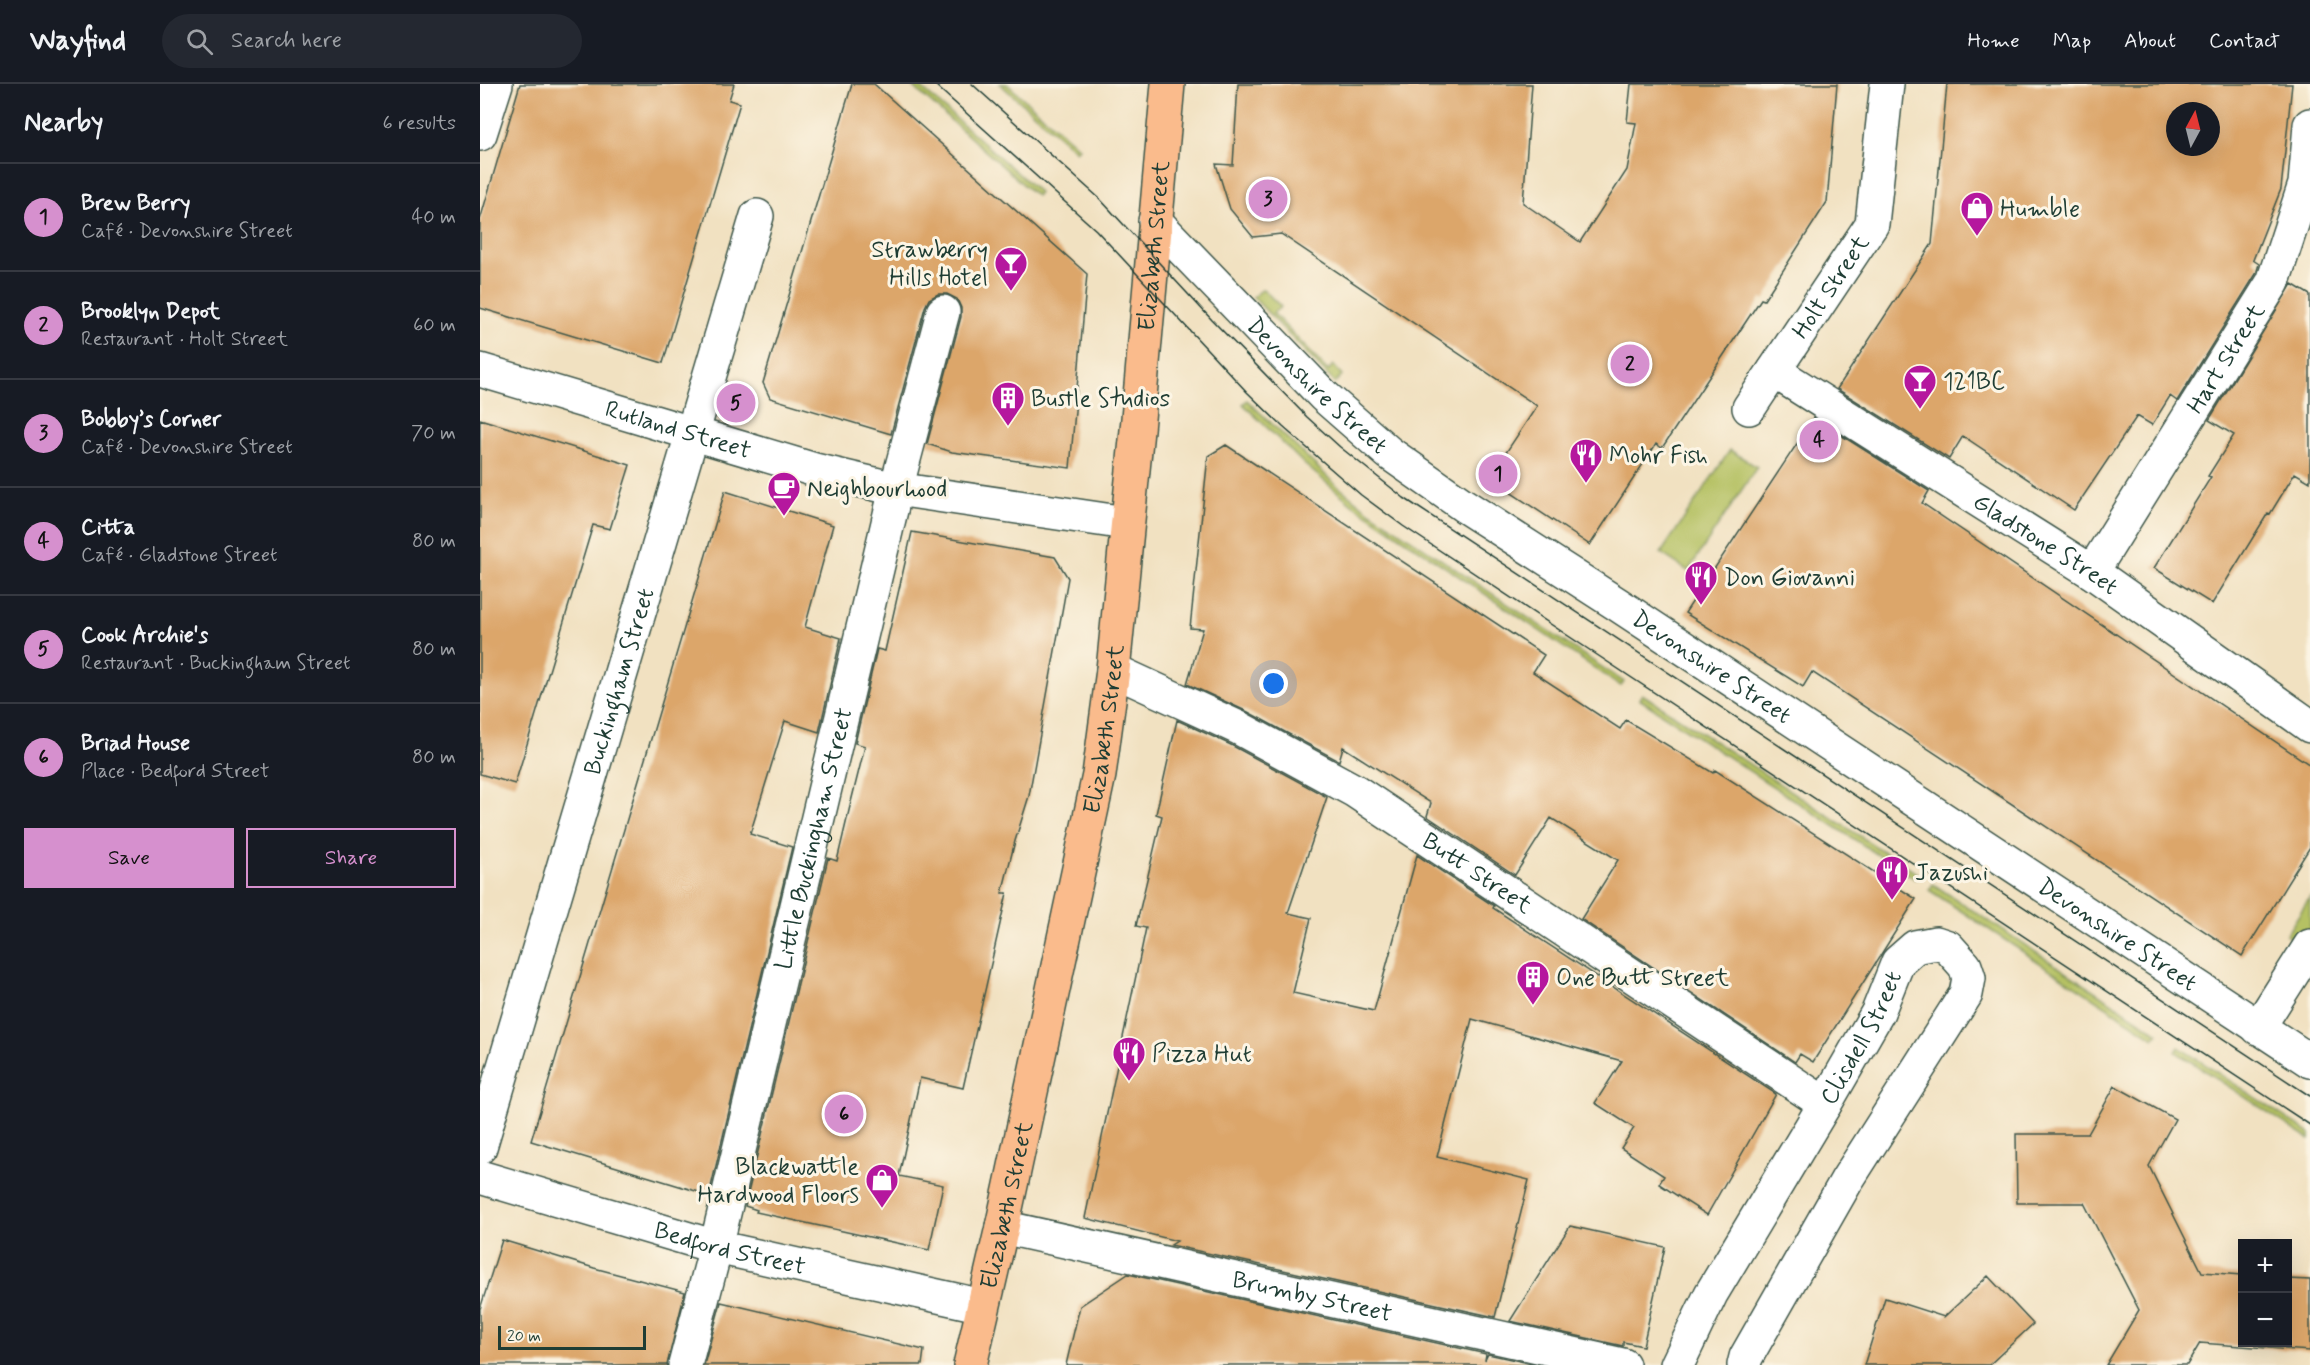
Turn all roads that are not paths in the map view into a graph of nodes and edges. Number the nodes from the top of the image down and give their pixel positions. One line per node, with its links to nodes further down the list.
1 (496, 84): 4 (street)
2 (1168, 84): 7 (main road, Elizabeth Street)
3 (1887, 84): 10 (street, Holt Street)
4 (480, 134)
5 (2310, 136): 15 (street, Hart Street)
6 (757, 216): 12 (street, Buckingham Street)
7 (1155, 221): 14 (main road, Elizabeth Street); 19 (street, Devonshire Street)
8 (943, 312): 13 (street, Little Buckingham Street)
9 (480, 370): 12 (street, Rutland Street)
10 (1774, 371): 11 (street, Holt Street); 15 (street, Gladstone Street)
11 (1749, 408)
12 (693, 434): 13 (street, Rutland Street); 22 (street, Buckingham Street)
13 (896, 489): 14 (street, Rutland Street); 25 (street, Little Buckingham Street)
14 (1126, 523): 16 (main road, Elizabeth Street)
15 (2092, 572): 17 (street, Gladstone Street)
16 (1113, 670): 21 (street, Butt Street); 24 (main road, Elizabeth Street)
17 (2310, 726)
18 (2310, 946): 19 (street)
19 (2258, 1028): 20 (street, Devonshire Street)
20 (2310, 1061)
21 (1825, 1104): 30 (street, Clisdell Street); 31 (street, Clisdell Street)
22 (480, 1148)
23 (480, 1177): 25 (street, Bedford Street)
24 (1002, 1227): 26 (main road, Elizabeth Street); 29 (street, Brumby Street)
25 (716, 1247): 26 (street, Bedford Street); 27 (street, Little Buckingham Street)
26 (983, 1306): 28 (main road, Elizabeth Street)
27 (685, 1365)
28 (970, 1365)
29 (1623, 1365)
30 (1677, 1365)
31 (1744, 1365)

